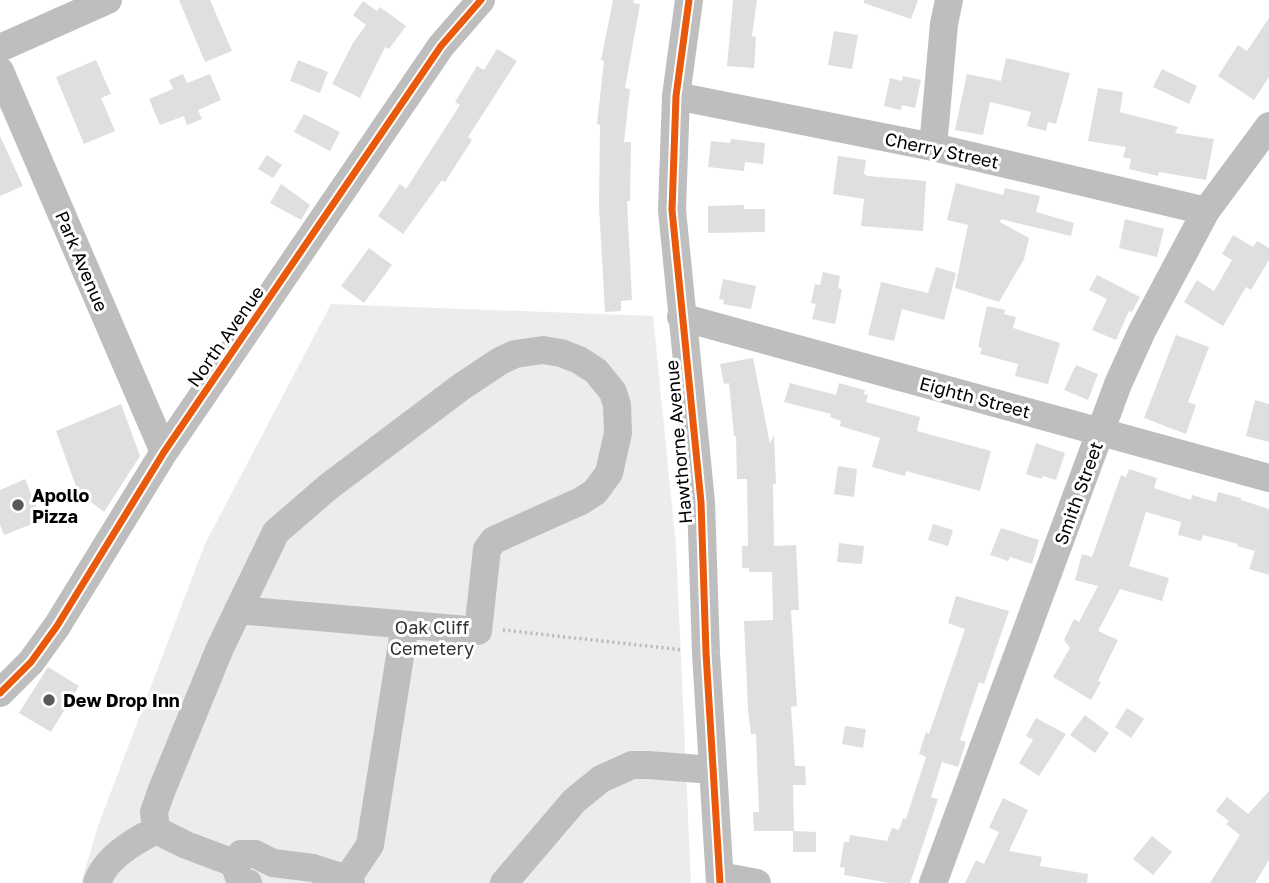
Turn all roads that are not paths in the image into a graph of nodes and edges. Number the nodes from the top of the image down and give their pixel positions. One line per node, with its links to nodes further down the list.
1 (108, 0): 5 (street)
2 (481, 0): 13 (street, North Avenue)
3 (688, 0): 7 (street, Hawthorne Avenue)
4 (949, 0): 9 (street)
5 (0, 48)
6 (0, 71): 13 (street, Park Avenue)
7 (676, 96): 9 (street, Cherry Street); 11 (street, Hawthorne Avenue)
8 (1269, 126): 10 (street, Smith Street)
9 (933, 147): 10 (street, Cherry Street)
10 (1206, 211): 12 (street, Smith Street)
11 (681, 317): 12 (street, Eighth Street); 18 (street, Hawthorne Avenue)
12 (1101, 431): 14 (street, Eighth Street); 27 (street, Smith Street)
13 (164, 452): 17 (street, North Avenue)
14 (1269, 478)
15 (238, 610): 16 (street); 16 (street); 19 (street)
16 (405, 625): 23 (street)
17 (0, 693)
18 (713, 770): 22 (street, Hawthorne Avenue); 25 (street)
19 (156, 830): 20 (street); 24 (street)
20 (241, 873): 21 (street)
21 (265, 873): 23 (street)
22 (720, 880): 26 (street)
23 (349, 881)
24 (97, 883)
25 (504, 883)
26 (757, 883)
27 (933, 883)

